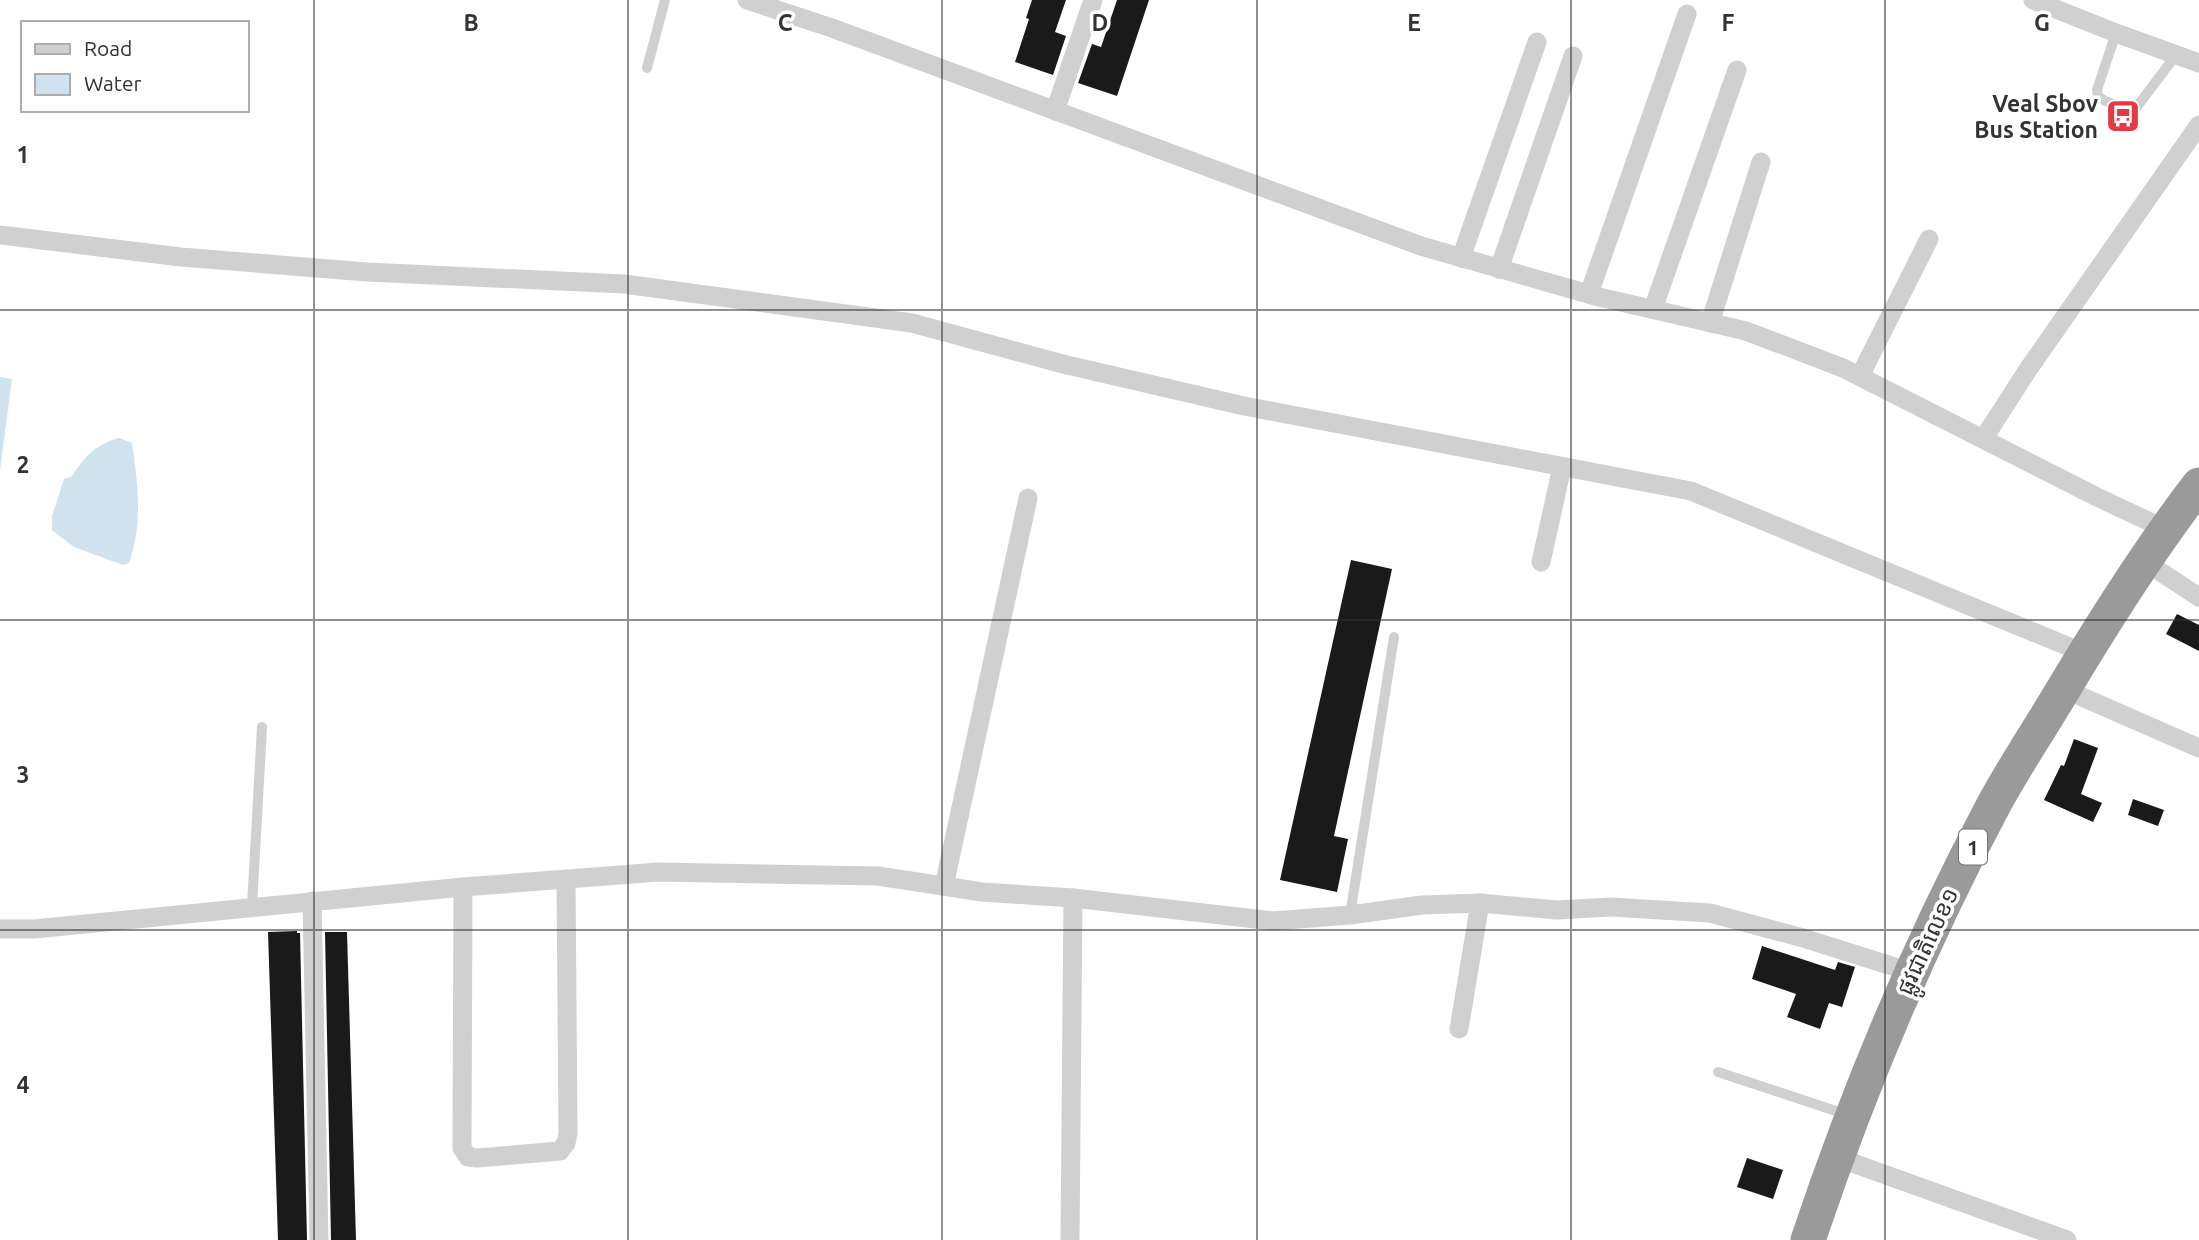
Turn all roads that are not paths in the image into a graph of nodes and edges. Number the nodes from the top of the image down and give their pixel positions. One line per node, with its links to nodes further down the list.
1 (665, 0): 11 (lane)
2 (747, 0): 13 (street)
3 (1093, 0): 13 (street)
4 (2033, 0): 6 (street)
5 (1687, 14): 20 (street)
6 (2116, 33): 8 (street); 8 (lane)
7 (1537, 42): 18 (street)
8 (2176, 55): 10 (street)
9 (1573, 56): 19 (street)
10 (2199, 63)
11 (647, 68)
12 (1737, 70): 21 (street)
13 (1055, 111): 18 (street)
14 (2199, 125): 24 (street)
15 (1761, 162): 22 (street)
16 (0, 235): 25 (street)
17 (1929, 239): 23 (street)
18 (1461, 258): 19 (street)
19 (1499, 269): 20 (street)
20 (1589, 294): 21 (street)
21 (1653, 309): 22 (street)
22 (1710, 323): 23 (street)
23 (1860, 376): 24 (street)
24 (1984, 439): 28 (street)
25 (1562, 467): 30 (street); 33 (street)
26 (2199, 485): 28 (highway, ផ្លូវជាតិលេខ១ / 1)
27 (1028, 498): 38 (street)
28 (2165, 529): 29 (highway, ផ្លូវជាតិលេខ១ / 1)
29 (2144, 561): 31 (street); 33 (highway, ផ្លូវជាតិលេខ១ / 1)
30 (1541, 562)
31 (2199, 597)
32 (1394, 637): 44 (lane)
33 (2084, 653): 34 (highway, ផ្លូវជាតិលេខ១ / 1)
34 (2064, 689): 36 (street); 46 (highway, ផ្លូវជាតិលេខ១ / 1)
35 (262, 727): 43 (lane)
36 (2199, 748)
37 (566, 879): 38 (street); 39 (street); 39 (street)
38 (944, 886): 40 (street)
39 (463, 887): 41 (street)
40 (1073, 898): 44 (street); 52 (street)
41 (312, 901): 43 (street); 51 (street)
42 (1479, 903): 44 (street); 46 (street); 47 (street)
43 (252, 906): 45 (street)
44 (1350, 915)
45 (0, 929)
46 (1911, 972): 49 (highway, ផ្លូវជាតិលេខ១ / 1)
47 (1459, 1029)
48 (1718, 1072): 49 (lane)
49 (1852, 1116): 50 (highway, ផ្លូវជាតិលេខ១ / 1)
50 (1836, 1157): 53 (highway, ផ្លូវជាតិលេខ១ / 1); 54 (street)
51 (320, 1240)
52 (1070, 1240)
53 (1808, 1240)
54 (2067, 1240)

